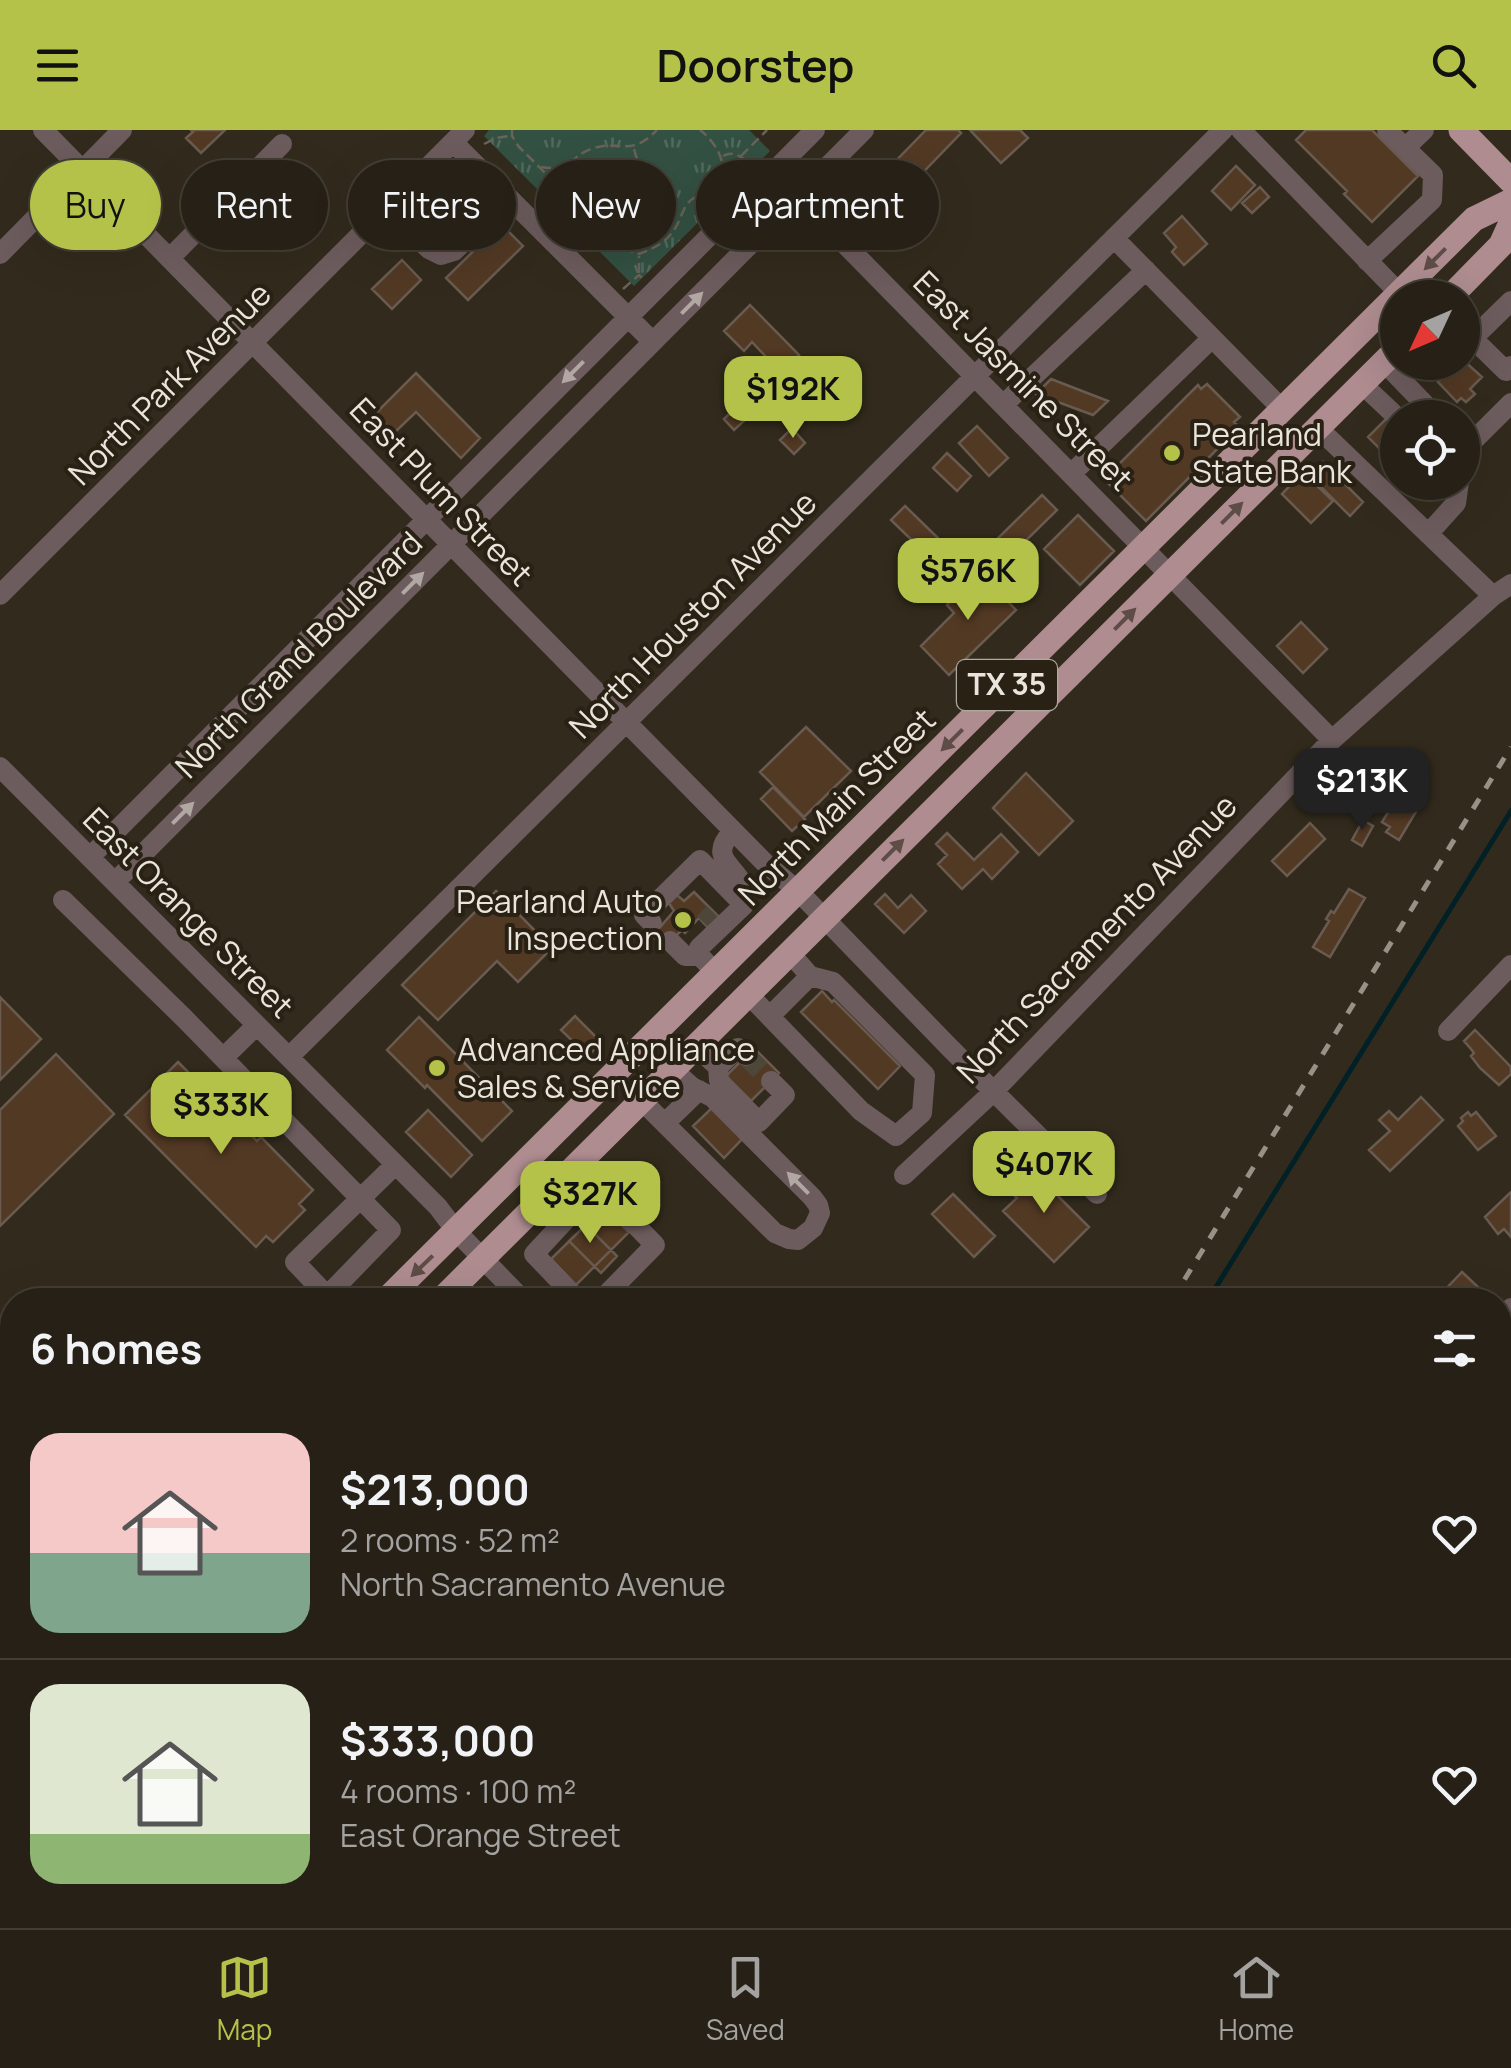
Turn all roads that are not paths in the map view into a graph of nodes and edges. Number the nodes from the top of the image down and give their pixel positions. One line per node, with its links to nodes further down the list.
1 (122, 130): 14 (street)
2 (815, 130): 17 (street, North Grand Boulevard)
3 (864, 130): 18 (street, North Grand Boulevard)
4 (1223, 130): 24 (street, North Houston Avenue)
5 (1241, 130): 34 (street)
6 (1387, 130): 12 (street)
7 (1424, 130): 12 (street)
8 (1461, 130): 19 (main road)
9 (48, 132): 13 (street, East Plum Street)
10 (459, 136): 15 (street, North Park Avenue); 16 (street)
11 (282, 144): 33 (street)
12 (1405, 148): 34 (street)
13 (74, 160)
14 (93, 160)
15 (435, 160)
16 (471, 160)
17 (785, 160)
18 (834, 160)
19 (1511, 181)
20 (1511, 201): 37 (main road, North Main Street / TX 35, one-way to 37)
21 (516, 205): 41 (street)
22 (1511, 222): 38 (main road)
23 (30, 224): 32 (street)
24 (1114, 238): 35 (street); 49 (street, North Houston Avenue)
25 (161, 249): 33 (street, East Plum Street)
26 (348, 249): 45 (street, North Park Avenue)
27 (696, 249): 41 (street, North Grand Boulevard)
28 (430, 250): 29 (street)
29 (454, 250)
30 (744, 250): 44 (street, North Grand Boulevard, one-way to 30)
31 (851, 250): 49 (street, East Jasmine Street)
32 (0, 254)
33 (170, 258): 45 (street, East Plum Street)
34 (1367, 261): 36 (street)
35 (1146, 270): 43 (street); 53 (street)
36 (1386, 280)
37 (1414, 280)
38 (1467, 280)
39 (1511, 302): 42 (street)
40 (1380, 314): 54 (main road, North Main Street / TX 35)
41 (628, 317): 44 (street); 59 (street, North Grand Boulevard, one-way to 59)
42 (1480, 324)
43 (1212, 338): 54 (street); 57 (street)
44 (653, 342): 61 (street, North Grand Boulevard)
45 (254, 344): 59 (street, East Plum Street); 65 (street, North Park Avenue)
46 (1480, 344): 48 (street)
47 (1380, 366): 50 (main road, TX 35)
48 (1509, 371)
49 (975, 375): 53 (street, East Jasmine Street); 67 (street, North Houston Avenue)
50 (1362, 384): 51 (street); 55 (main road, TX 35)
51 (1380, 401)
52 (1511, 402): 56 (street)
53 (1004, 404): 57 (street, East Jasmine Street)
54 (1282, 410): 62 (main road, North Main Street / TX 35)
55 (1318, 428): 60 (street); 63 (main road, TX 35, one-way to 55)
56 (1480, 434)
57 (1072, 472): 62 (street, East Jasmine Street)
58 (1456, 500): 60 (street)
59 (426, 520): 61 (street, East Plum Street); 71 (street, North Grand Boulevard)
60 (1428, 534): 66 (street)
61 (450, 546): 67 (street, East Plum Street); 72 (street, North Grand Boulevard, one-way to 61)
62 (1145, 548): 63 (street, East Jasmine Street); 73 (main road, North Main Street / TX 35, one-way to 73)
63 (1171, 574): 68 (street, East Jasmine Street); 76 (main road, TX 35, one-way to 63)
64 (1511, 584): 66 (street, North Sacramento Avenue)
65 (0, 594)
66 (1493, 596): 68 (street, North Sacramento Avenue)
67 (627, 723): 70 (street, East Plum Street); 91 (street, North Houston Avenue)
68 (1332, 740): 98 (street, North Sacramento Avenue)
69 (0, 768): 71 (street, East Orange Street)
70 (733, 831): 73 (street, East Plum Street); 75 (street)
71 (90, 856): 72 (street, East Orange Street)
72 (114, 882): 86 (street, East Orange Street)
73 (798, 892): 76 (street, East Plum Street); 79 (main road, North Main Street / TX 35)
74 (64, 900): 92 (street)
75 (725, 915): 77 (street); 79 (street); 81 (street)
76 (824, 918): 80 (main road, TX 35); 89 (street, East Plum Street)
77 (652, 922)
78 (670, 941): 81 (street)
79 (749, 941): 81 (main road, North Main Street / TX 35)
80 (790, 953): 83 (street); 84 (main road, TX 35)
81 (705, 959): 108 (main road, North Main Street / TX 35)
82 (1511, 965): 87 (street)
83 (810, 976): 85 (street); 95 (street)
84 (748, 994): 85 (street); 88 (main road, TX 35)
85 (770, 1016): 95 (street)
86 (257, 1025): 91 (street, East Orange Street); 92 (street)
87 (1448, 1032)
88 (696, 1046): 93 (street); 94 (main road, TX 35)
89 (950, 1048): 95 (street); 98 (street, East Plum Street)
90 (746, 1056): 93 (street)
91 (289, 1057): 101 (street, East Orange Street)
92 (223, 1058): 105 (street)
93 (718, 1067): 96 (street)
94 (672, 1069): 97 (street); 99 (main road, TX 35)
95 (925, 1075)
96 (771, 1080)
97 (698, 1090): 100 (street); 100 (street, one-way to 97)
98 (993, 1092): 102 (street, North Sacramento Avenue); 104 (street, East Plum Street)
99 (642, 1100): 100 (street); 103 (main road, TX 35)
100 (665, 1122)
101 (395, 1164): 105 (street); 108 (street, East Orange Street)
102 (904, 1175)
103 (564, 1177): 106 (street); 107 (main road, TX 35)
104 (1097, 1194)
105 (360, 1198): 111 (street); 112 (street)
106 (585, 1199): 109 (street); 117 (street)
107 (523, 1217): 109 (street); 110 (main road, TX 35)
108 (456, 1231): 110 (street, East Orange Street); 113 (main road, North Main Street / TX 35, one-way to 113)
109 (547, 1240): 116 (street)
110 (482, 1258): 114 (main road, TX 35); 115 (street, East Orange Street)
111 (320, 1288)
112 (338, 1288)
113 (398, 1288)
114 (453, 1288)
115 (511, 1288)
116 (567, 1288)
117 (613, 1288)

